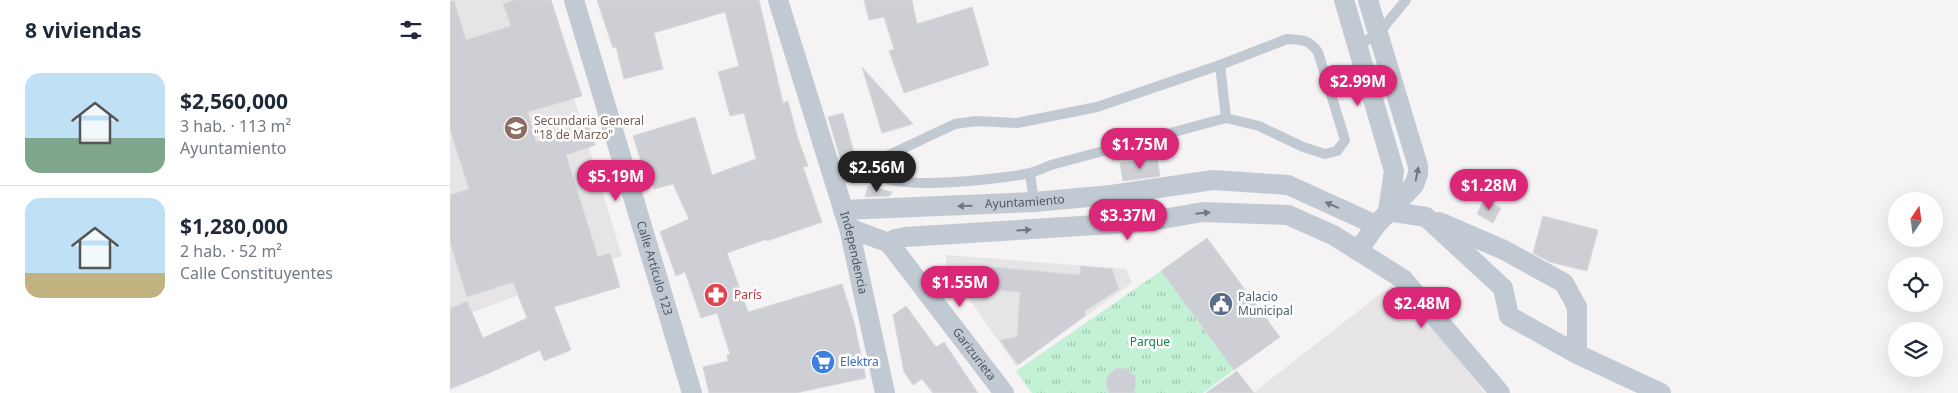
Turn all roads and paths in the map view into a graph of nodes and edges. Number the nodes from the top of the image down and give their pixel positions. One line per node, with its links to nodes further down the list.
1 (574, 0): 20 (street, Calle Artículo 123)
2 (778, 0): 12 (street, Independencia)
3 (1344, 0): 7 (street)
4 (1368, 0): 6 (street)
5 (1406, 0): 6 (lane)
6 (1378, 34): 7 (lane); 15 (street, one-way to 6)
7 (1358, 45): 15 (street)
8 (1220, 65): 9 (lane); 9 (lane); 10 (lane)
9 (1226, 118): 11 (lane)
10 (871, 171): 11 (lane); 12 (lane)
11 (1030, 173): 13 (lane)
12 (834, 181): 16 (street, Independencia)
13 (1034, 202): 15 (street, Ayuntamiento, one-way to 13); 16 (street, Ayuntamiento, one-way to 16)
14 (1426, 216): 15 (street, Ayuntamiento); 19 (street); 19 (street, Ayuntamiento)
15 (1382, 218): 18 (street)
16 (846, 219): 17 (street); 21 (street, Independencia)
17 (889, 243): 18 (street, one-way to 18); 22 (street, Garizurieta)
18 (1358, 251): 23 (street)
19 (1577, 354): 24 (street)
20 (692, 393)
21 (885, 393)
22 (1004, 393)
23 (1500, 393)
24 (1661, 393)

